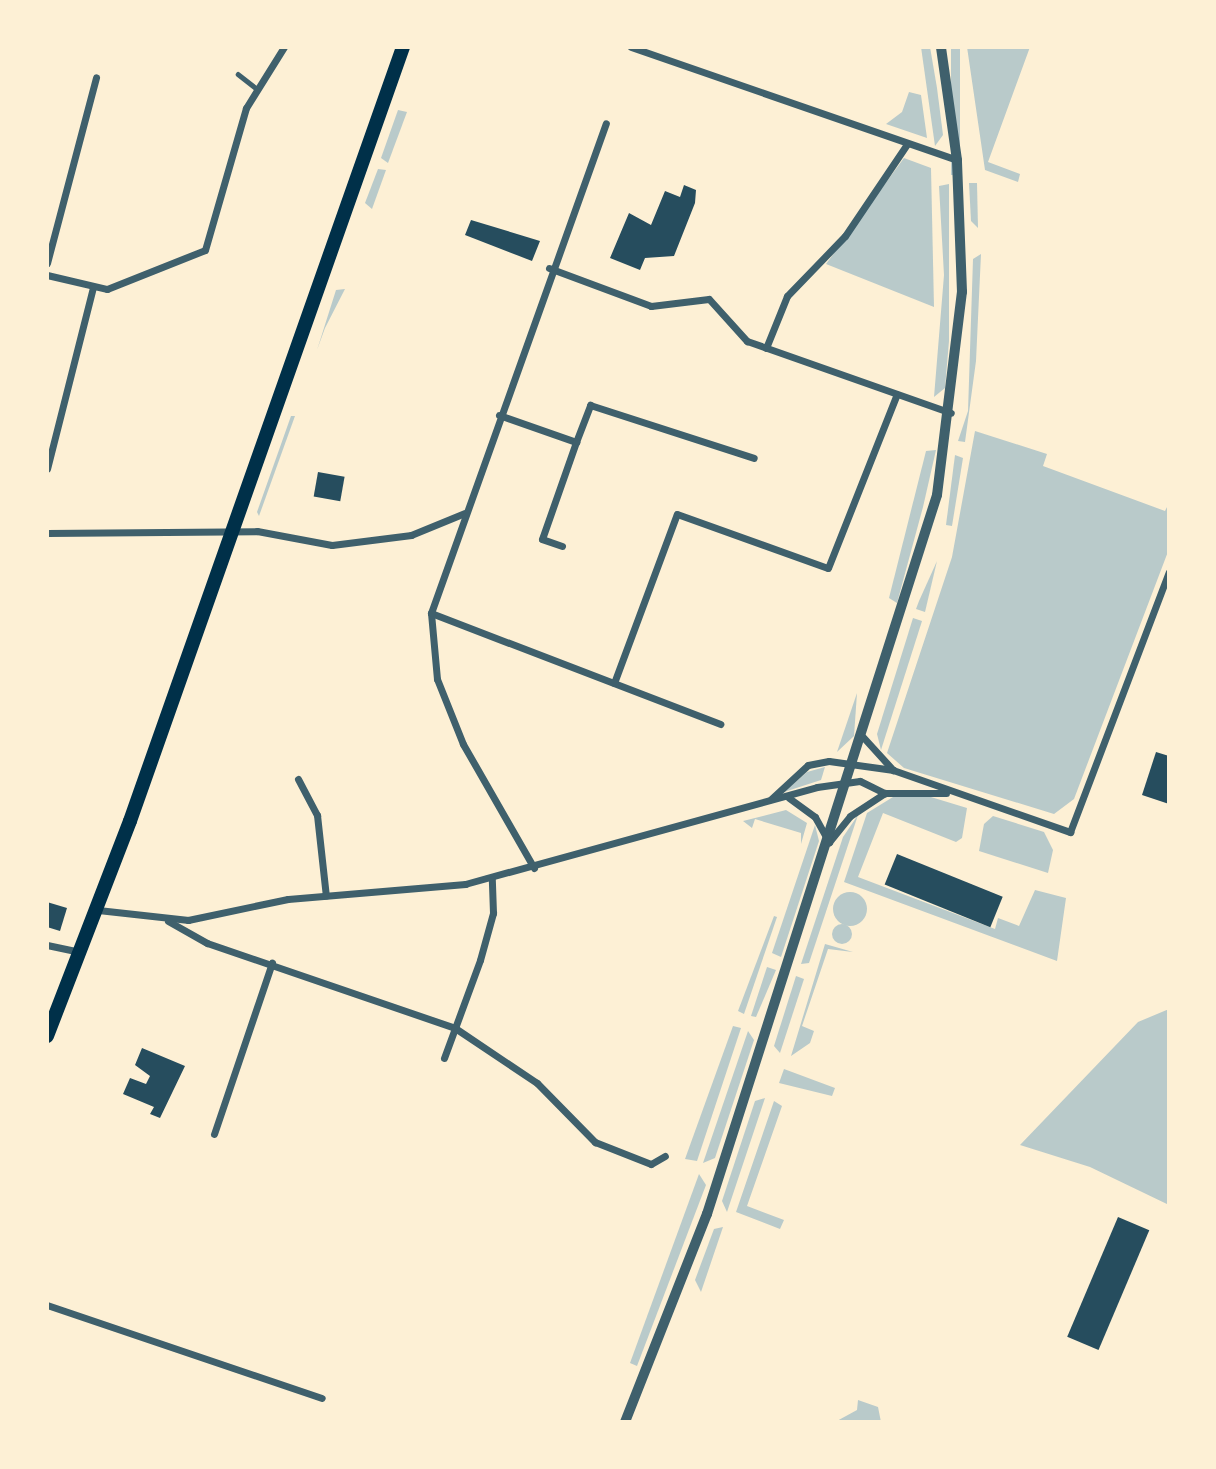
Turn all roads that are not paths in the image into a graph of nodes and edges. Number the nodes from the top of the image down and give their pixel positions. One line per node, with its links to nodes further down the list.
1 (284, 47): 7 (street)
2 (403, 47): 24 (main road)
3 (631, 47): 9 (street)
4 (941, 47): 10 (street)
5 (238, 74): 7 (lane)
6 (96, 78): 11 (street)
7 (256, 88): 14 (street)
8 (606, 123): 12 (street)
9 (907, 144): 10 (street); 15 (street)
10 (957, 160): 17 (street)
11 (47, 263)
12 (549, 268): 15 (street); 18 (street)
13 (47, 275): 14 (street)
14 (93, 287): 21 (street)
15 (766, 348): 16 (street)
16 (897, 394): 17 (street); 28 (street)
17 (951, 414): 30 (street)
18 (499, 415): 19 (street); 22 (street)
19 (576, 442): 20 (street); 25 (street)
20 (754, 457)
21 (47, 469)
22 (465, 513): 24 (street); 27 (street)
23 (47, 533): 24 (street)
24 (232, 535): 43 (main road)
25 (562, 546)
26 (1169, 572): 36 (street)
27 (431, 613): 28 (street); 40 (street)
28 (614, 683): 29 (street)
29 (720, 724)
30 (863, 737): 31 (street); 32 (street)
31 (854, 765): 32 (street); 34 (street); 38 (street)
32 (893, 770): 36 (street)
33 (298, 779): 42 (street)
34 (850, 781): 35 (street); 37 (street); 39 (street)
35 (885, 793): 36 (street); 39 (street)
36 (964, 796)
37 (789, 798): 38 (street); 39 (street)
38 (771, 799): 40 (street)
39 (829, 842): 55 (street)
40 (534, 868): 41 (street)
41 (492, 879): 42 (street); 48 (street)
42 (326, 896): 44 (street)
43 (98, 910): 44 (street); 46 (main road)
44 (168, 921): 47 (street)
45 (47, 945): 46 (street)
46 (82, 952): 49 (main road)
47 (272, 963): 48 (street); 51 (street)
48 (455, 1028): 50 (street); 52 (street)
49 (47, 1036)
50 (444, 1058)
51 (214, 1134)
52 (665, 1156)
53 (47, 1305): 54 (street)
54 (322, 1398)
55 (625, 1422)

